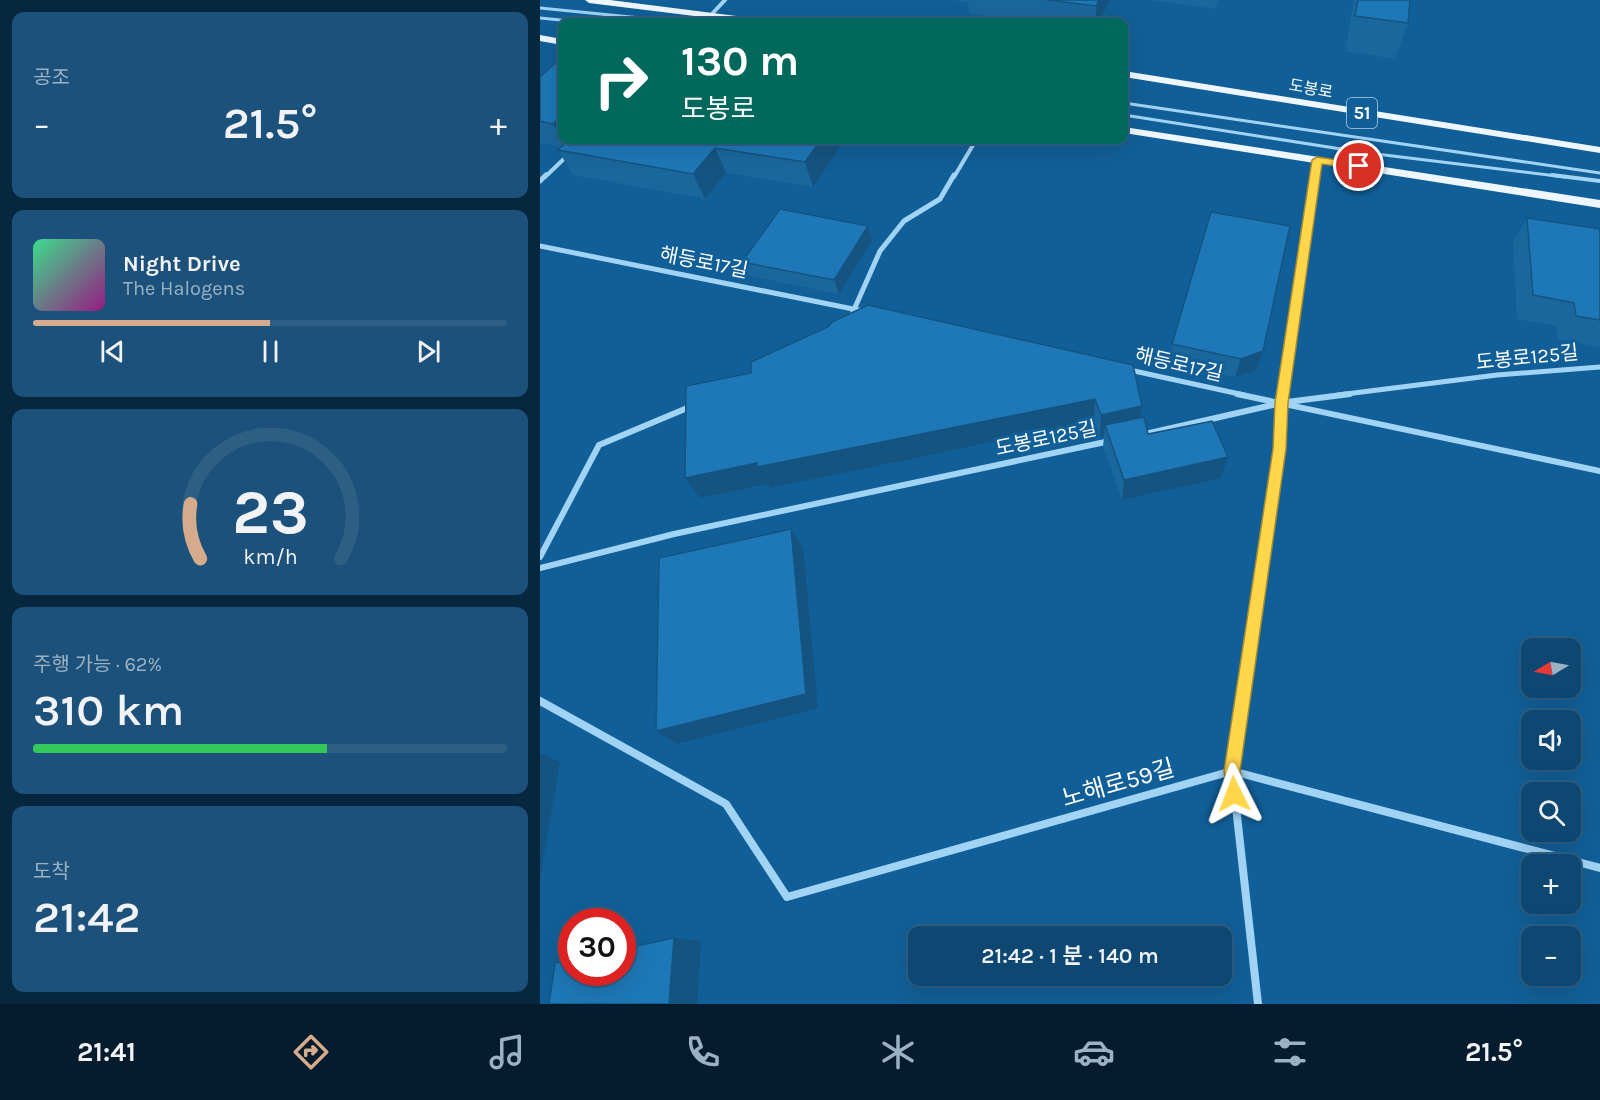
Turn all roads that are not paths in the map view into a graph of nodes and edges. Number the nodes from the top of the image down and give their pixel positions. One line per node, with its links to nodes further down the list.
1 (589, 0): 4 (main road)
2 (726, 0): 4 (street)
3 (540, 8): 6 (lane)
4 (711, 15): 7 (main road)
5 (540, 18): 8 (lane)
6 (641, 18)
7 (732, 18)
8 (558, 20)
9 (540, 38): 10 (main road)
10 (558, 41)
11 (1128, 75): 17 (main road, 도봉로 / 51)
12 (1128, 104): 19 (lane)
13 (1128, 116): 20 (lane)
14 (1128, 131): 18 (main road)
15 (974, 144): 24 (street)
16 (576, 147): 21 (street)
17 (1600, 150)
18 (1317, 160): 22 (main road); 29 (street)
19 (1600, 173)
20 (1600, 181)
21 (540, 182)
22 (1600, 204)
23 (540, 246): 24 (street, 해등로17길)
24 (854, 309): 25 (street, 해등로17길); 26 (street)
25 (866, 312)
26 (849, 319)
27 (1119, 367): 29 (street, 해등로17길)
28 (1600, 367): 29 (street, 도봉로125길)
29 (1281, 403): 31 (street, 도봉로125길); 33 (street, 해등로17길); 37 (street)
30 (696, 404): 34 (street)
31 (1136, 436)
32 (1113, 441): 35 (street, 도봉로125길)
33 (1600, 471)
34 (540, 557)
35 (540, 568)
36 (540, 701): 37 (street, 노해로59길)
37 (1232, 771): 38 (street); 39 (street)
38 (1600, 868)
39 (1258, 1004)

